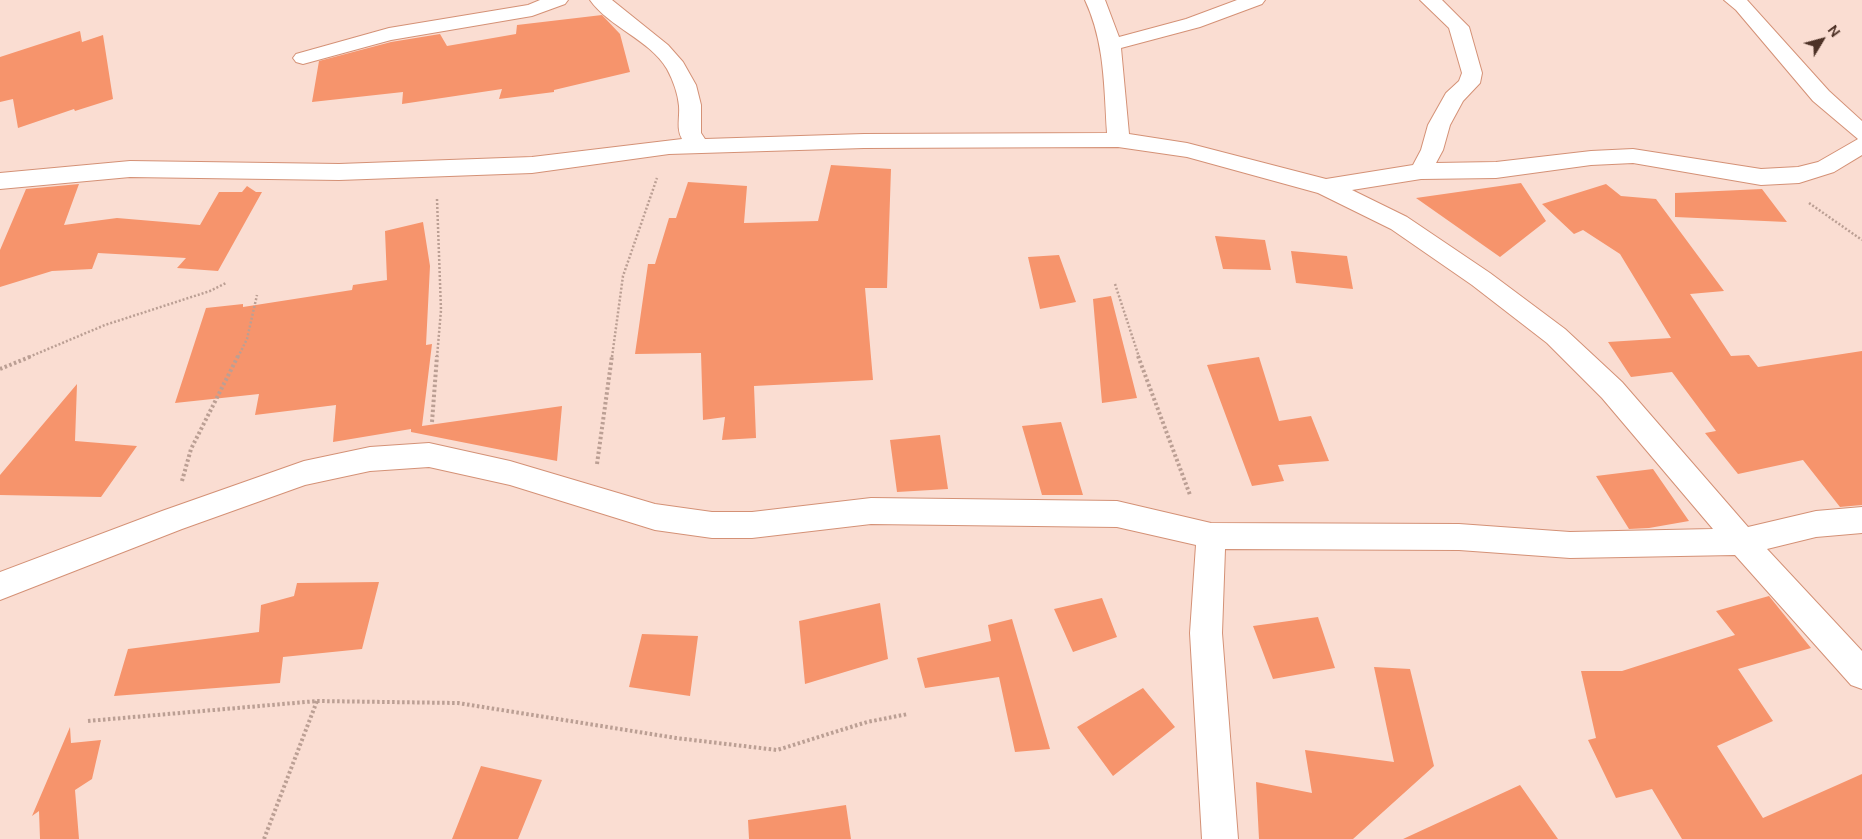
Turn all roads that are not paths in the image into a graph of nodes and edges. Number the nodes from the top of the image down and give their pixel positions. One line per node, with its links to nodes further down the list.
1 (558, 0): 8 (street)
2 (600, 0): 12 (street)
3 (1095, 0): 7 (street)
4 (1255, 0): 7 (street)
5 (1430, 0): 13 (street)
6 (1734, 0): 9 (street)
7 (1110, 45): 10 (street)
8 (304, 58)
9 (1862, 134)
10 (1118, 140): 12 (street); 15 (street)
11 (1862, 145): 13 (street)
12 (699, 146): 14 (street)
13 (1421, 171): 15 (street)
14 (0, 181)
15 (1326, 187): 18 (street)
16 (1862, 520): 18 (street)
17 (1211, 536): 18 (street); 19 (street); 21 (street)
18 (1742, 542): 20 (street)
19 (0, 586)
20 (1862, 674)
21 (1220, 839)

